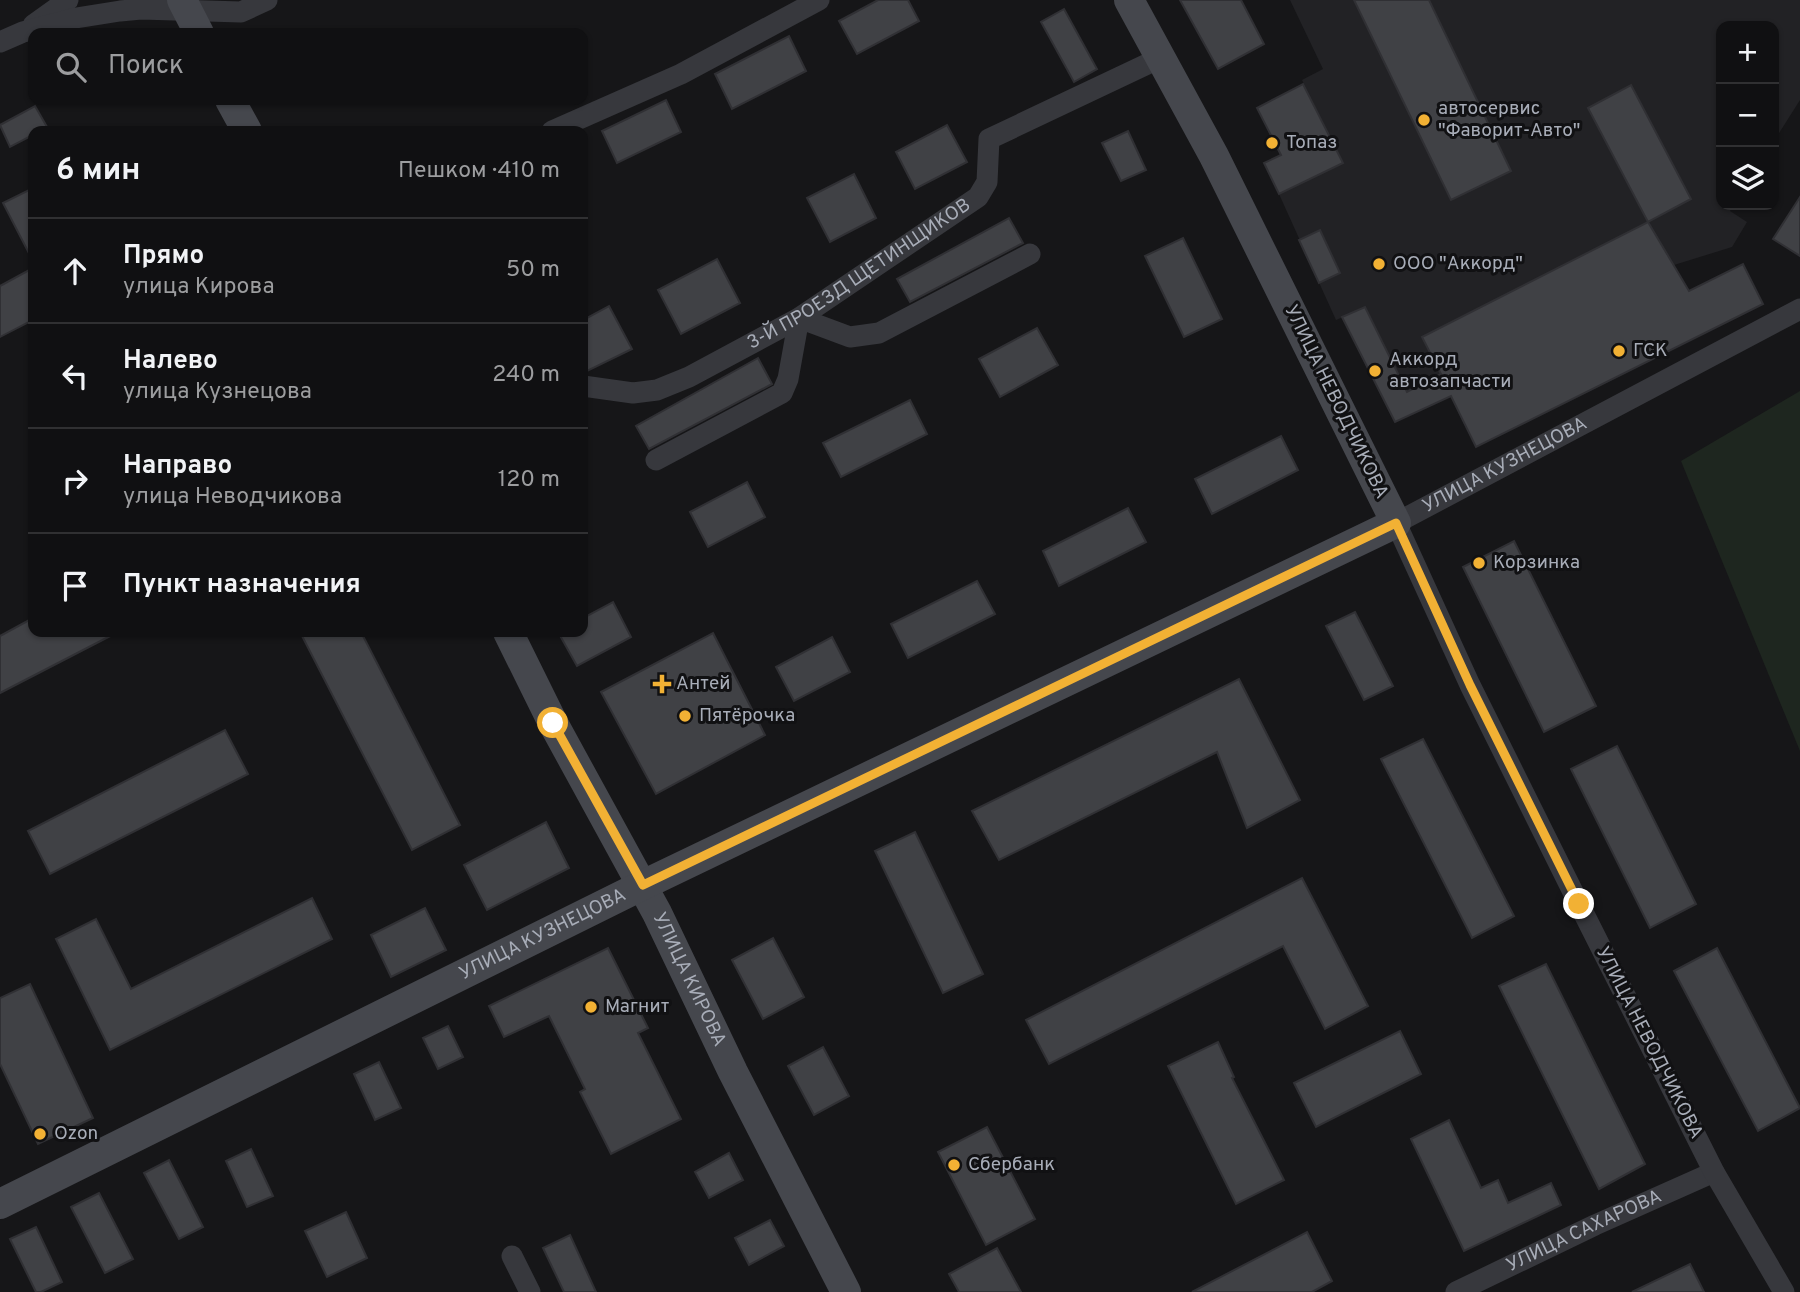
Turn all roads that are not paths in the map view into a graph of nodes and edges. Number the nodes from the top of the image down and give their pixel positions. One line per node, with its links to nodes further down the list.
1 (68, 0): 7 (street)
2 (267, 0): 5 (street)
3 (818, 0): 15 (street)
4 (1129, 0): 12 (main road, УЛИЦА НЕВОДЧИКОВА)
5 (190, 15): 8 (street)
6 (28, 28): 10 (street)
7 (29, 28)
8 (38, 28)
9 (28, 31): 10 (street)
10 (23, 32): 11 (street)
11 (0, 42)
12 (1160, 58): 18 (street, 3-Й ПРОЕЗД ЩЕТИНЩИКОВ); 21 (main road, УЛИЦА НЕВОДЧИКОВА)
13 (233, 105): 14 (main road)
14 (244, 126)
15 (563, 126)
16 (1030, 254): 18 (street)
17 (1800, 309): 21 (street, УЛИЦА КУЗНЕЦОВА)
18 (799, 318): 19 (street, 3-Й ПРОЕЗД ЩЕТИНЩИКОВ); 20 (street)
19 (588, 388)
20 (656, 460)
21 (1396, 523): 23 (main road, УЛИЦА КУЗНЕЦОВА); 24 (street, УЛИЦА НЕВОДЧИКОВА)
22 (510, 637): 23 (main road, УЛИЦА КИРОВА)
23 (643, 885): 25 (main road, УЛИЦА КУЗНЕЦОВА); 28 (main road, УЛИЦА КИРОВА)
24 (1714, 1172): 29 (street, УЛИЦА САХАРОВА); 30 (street, УЛИЦА НЕВОДЧИКОВА)
25 (0, 1204)
26 (512, 1256): 27 (street)
27 (530, 1292)
28 (846, 1292)
29 (1456, 1292)
30 (1784, 1292)

